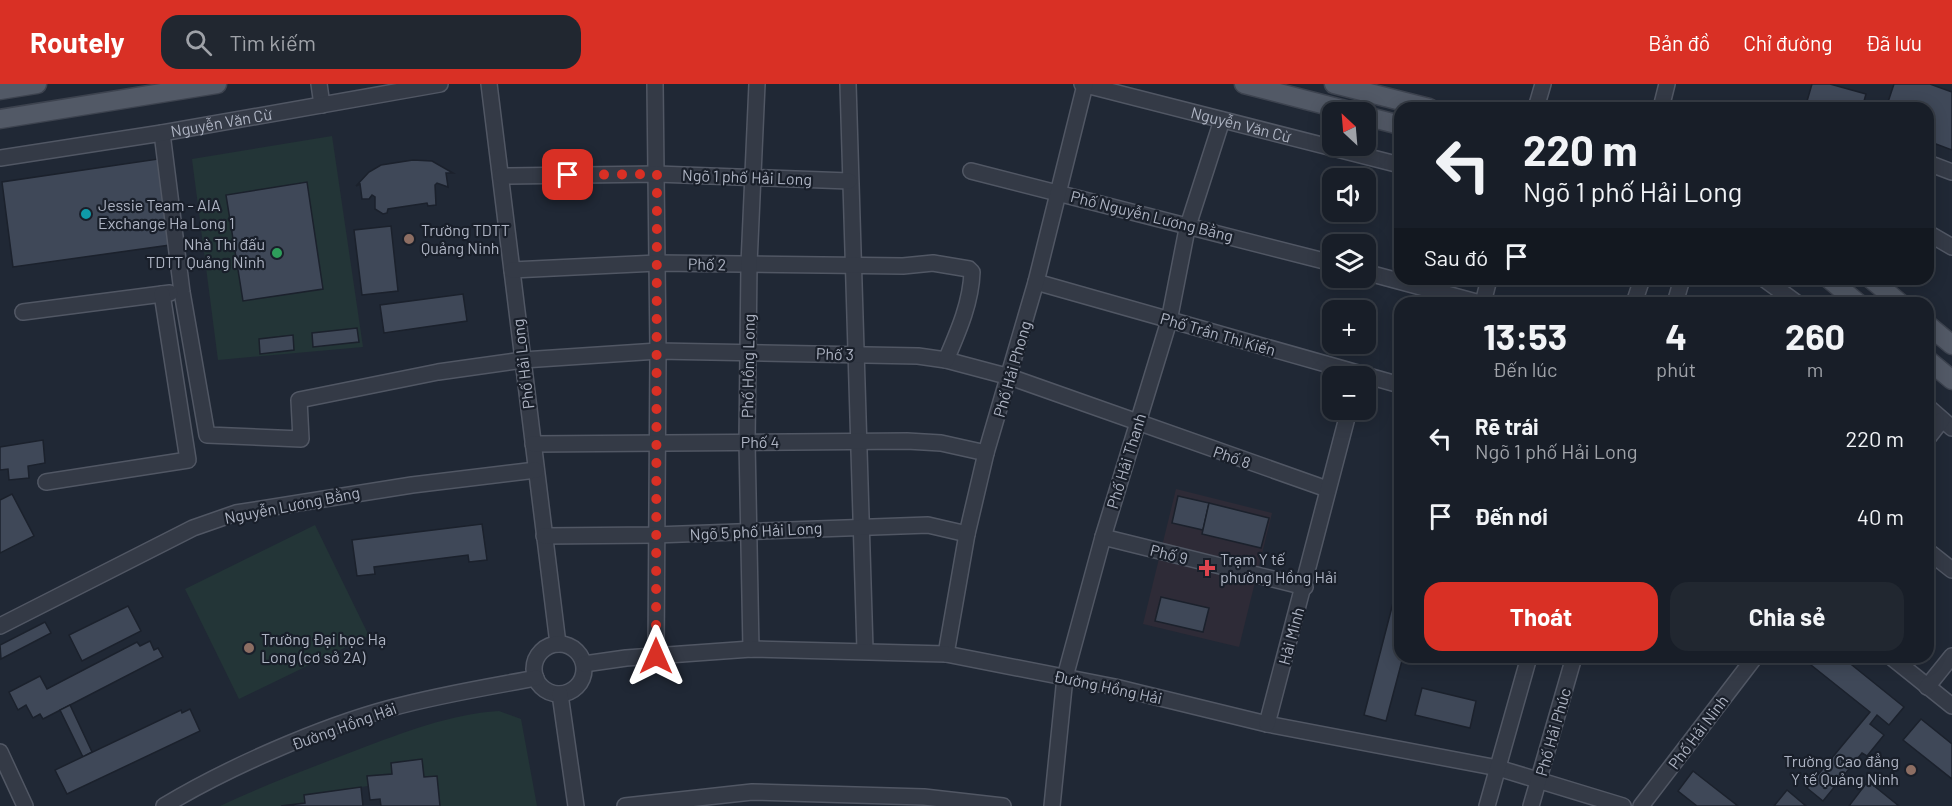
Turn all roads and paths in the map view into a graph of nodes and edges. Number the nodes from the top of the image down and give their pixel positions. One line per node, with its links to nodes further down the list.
1 (37, 84): 14 (main road)
2 (217, 84): 20 (main road)
3 (319, 84): 19 (street)
4 (440, 84): 19 (street, Nguyễn Văn Cừ)
5 (489, 84): 31 (street, Phố Hải Long)
6 (655, 84): 30 (street)
7 (757, 84): 32 (street, Phố Hồng Long)
8 (848, 84): 33 (street)
9 (1083, 84): 22 (street, Nguyễn Văn Cừ); 34 (street, Phố Hải Phong)
10 (1244, 84): 18 (main road)
11 (1334, 84): 15 (main road)
12 (1543, 84): 16 (street)
13 (1667, 84): 17 (street)
14 (0, 90)
15 (1405, 102)
16 (1538, 102)
17 (1662, 102)
18 (1322, 104)
19 (322, 105): 24 (street, Nguyễn Văn Cừ)
20 (0, 119)
21 (1376, 119): 23 (main road)
22 (1222, 120): 26 (street, Nguyễn Văn Cừ); 35 (street, Phố Hải Thanh)
23 (1394, 123)
24 (162, 133): 25 (street, Nguyễn Văn Cừ); 50 (street)
25 (0, 158)
26 (1394, 163)
27 (1934, 165): 29 (street)
28 (971, 171): 34 (street, Phố Nguyễn Lương Bằng)
29 (1952, 172)
30 (657, 174): 31 (street, Ngõ 1 phố Hải Long); 32 (street, Ngõ 1 phố Hải Long); 39 (street)
31 (501, 176): 42 (street, Phố Hải Long)
32 (754, 176): 33 (street, Ngõ 1 phố Hải Long); 40 (street, Phố Hồng Long)
33 (849, 181): 41 (street)
34 (1058, 193): 35 (street, Phố Nguyễn Lương Bằng); 45 (street, Phố Hải Phong)
35 (1188, 224): 38 (street, Phố Nguyễn Lương Bằng); 57 (street, Phố Hải Thanh)
36 (1934, 236): 37 (street)
37 (1952, 247)
38 (1322, 260)
39 (657, 263): 40 (street, Phố 2); 42 (street, Phố 2); 60 (street)
40 (748, 264): 41 (street, Phố 2); 61 (street, Phố Hồng Long)
41 (853, 266): 62 (street); 64 (street, Phố 2)
42 (512, 270): 63 (street, Phố Hải Long)
43 (1376, 275): 44 (street)
44 (1394, 280)
45 (1036, 282): 57 (street, Phố Trần Thì Kiến); 67 (street, Phố Hải Phong)
46 (1414, 285): 52 (street)
47 (1772, 285): 53 (street)
48 (1836, 285): 54 (main road)
49 (1878, 285): 55 (main road)
50 (182, 292): 51 (street); 63 (street, Phố 3)
51 (162, 294): 56 (street); 82 (street)
52 (1459, 297)
53 (1789, 297)
54 (1851, 297)
55 (1893, 297)
56 (23, 312)
57 (1168, 321): 66 (street, Phố Trần Thì Kiến); 73 (street, Phố Hải Thanh)
58 (1934, 330): 59 (main road)
59 (1952, 345)
60 (658, 351): 61 (street, Phố 3); 63 (street, Phố 3); 78 (street)
61 (748, 351): 62 (street, Phố 3); 76 (street, Phố Hồng Long)
62 (856, 354): 64 (street, Phố 3); 77 (street)
63 (523, 360): 79 (street, Phố Hải Long)
64 (946, 360): 67 (street, Phố 3)
65 (1934, 365): 69 (main road)
66 (1327, 366)
67 (1010, 377): 73 (street, Phố 3); 80 (street, Phố Hải Phong)
68 (1376, 379): 70 (street, Phố Trần Thì Kiến)
69 (1952, 380)
70 (1394, 384)
71 (1934, 412): 74 (street)
72 (1346, 420): 83 (street, Hải Minh)
73 (1137, 424): 83 (street, Phố 8); 89 (street, Phố Hải Thanh)
74 (1947, 424): 75 (street)
75 (1934, 434)
76 (747, 442): 77 (street, Phố 4); 78 (street, Phố 4); 85 (street, Phố Hồng Long)
77 (857, 442): 80 (street, Phố 4); 84 (street)
78 (657, 443): 79 (street, Phố 4); 88 (street)
79 (533, 444): 81 (street, Phố Hải Long)
80 (986, 453): 86 (street, Phố Hải Phong)
81 (536, 470): 87 (street, Phố Hải Long); 93 (street, Nguyễn Lương Bằng)
82 (46, 482)
83 (1328, 489): 92 (street, Hải Minh)
84 (860, 526): 85 (street, Ngõ 5 phố Hải Long); 86 (street, Ngõ 5 phố Hải Long); 96 (street)
85 (750, 532): 88 (street, Ngõ 5 phố Hải Long); 95 (street, Phố Hồng Long)
86 (967, 534): 97 (street, Phố Hải Phong)
87 (544, 536): 88 (street, Ngõ 5 phố Hải Long); 94 (street, Phố Hải Long)
88 (656, 536): 98 (street)
89 (1103, 537): 92 (street, Phố 9); 105 (street, Phố Hải Thanh)
90 (1934, 556): 91 (street)
91 (1952, 570)
92 (1305, 587): 110 (street, Hải Minh)
93 (0, 626)
94 (558, 644): 104 (street); 106 (street)
95 (751, 649): 96 (street, Đường Hồng Hải); 98 (street, Đường Hồng Hải)
96 (865, 650): 97 (street, Đường Hồng Hải)
97 (946, 654): 105 (street, Đường Hồng Hải)
98 (656, 656): 104 (street, Đường Hồng Hải)
99 (1952, 656): 107 (street)
100 (1527, 663): 112 (street)
101 (1572, 663): 113 (street, Phố Hải Phúc)
102 (1750, 663): 124 (street, Phố Hải Ninh)
103 (1898, 663): 107 (street)
104 (584, 664): 108 (street)
105 (1065, 677): 110 (street, Đường Hồng Hải); 120 (street, Phố Hải Thanh)
106 (536, 678): 108 (street); 116 (street, Đường Hồng Hải)
107 (1927, 687): 109 (street)
108 (560, 694): 117 (street)
109 (1952, 706)
110 (1267, 724): 112 (street, Đường Hồng Hải)
111 (0, 752): 115 (street)
112 (1498, 768): 113 (street, Đường Hồng Hải); 121 (street)
113 (1539, 780): 122 (street, Phố Hải Phúc); 123 (street, Đường Hồng Hải)
114 (726, 800): 118 (street); 119 (street)
115 (25, 806)
116 (164, 806)
117 (576, 806)
118 (625, 806)
119 (1003, 806)
120 (1052, 806)
121 (1487, 806)
122 (1531, 806)
123 (1623, 806)
124 (1641, 806)

